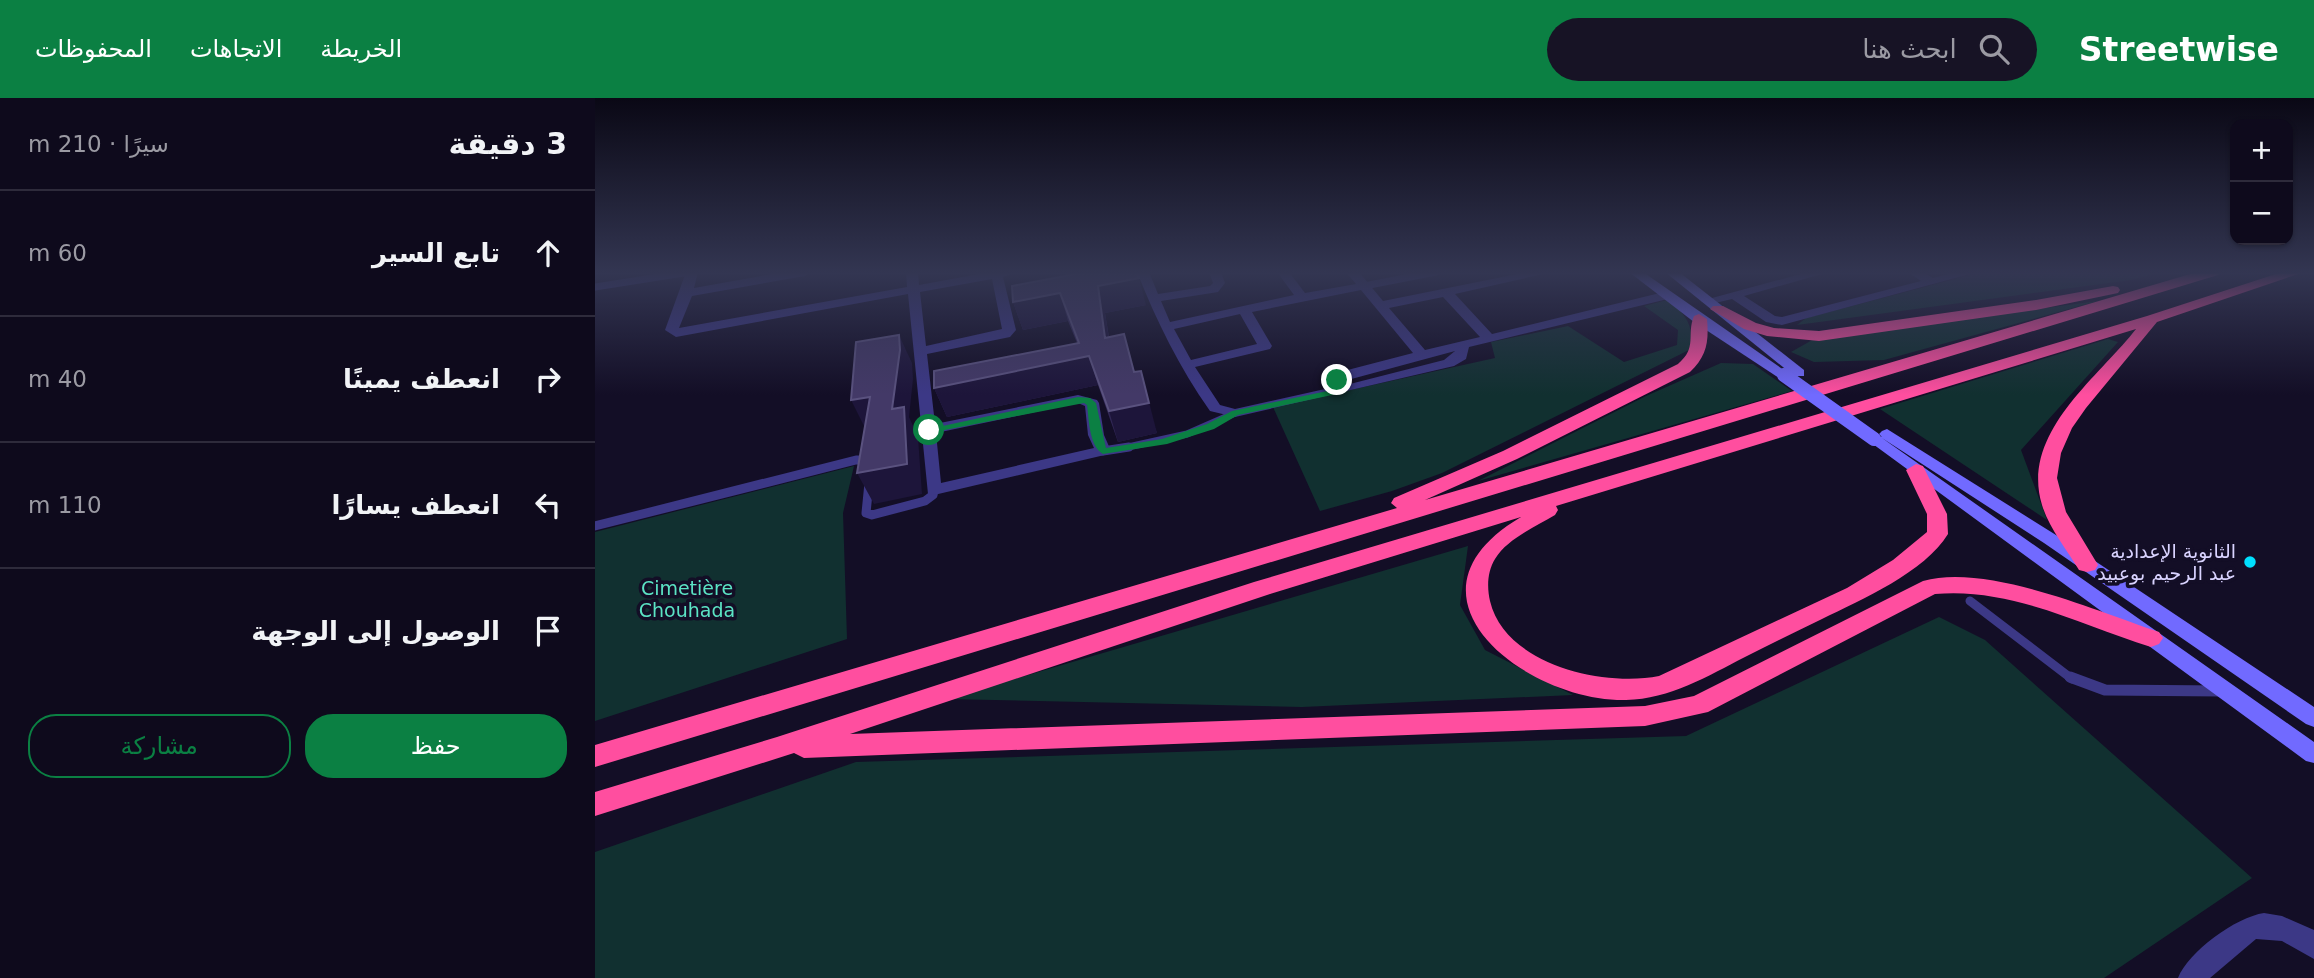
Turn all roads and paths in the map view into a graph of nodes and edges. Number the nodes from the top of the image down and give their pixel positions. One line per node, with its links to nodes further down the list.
1 (679, 313): 2 (street)
2 (790, 313)
3 (918, 313): 24 (street)
4 (1011, 313): 24 (street)
5 (1161, 313): 21 (street)
6 (1230, 313): 21 (street)
7 (1246, 313): 26 (street)
8 (1385, 313): 25 (street)
9 (1465, 313): 22 (street)
10 (1595, 313): 22 (street)
11 (1691, 313): 19 (main road)
12 (1721, 313): 27 (main road)
13 (1727, 313): 16 (highway)
14 (1762, 313): 15 (street)
15 (1813, 313)
16 (1980, 313)
17 (2075, 313): 37 (highway)
18 (2170, 313): 20 (highway)
19 (1699, 319): 27 (main road); 37 (highway)
20 (2152, 319): 35 (highway); 38 (highway)
21 (1166, 327): 26 (street)
22 (1489, 339): 23 (street)
23 (1463, 345): 25 (street); 28 (street)
24 (921, 351): 30 (street)
25 (1422, 355): 28 (street)
26 (1187, 365): 29 (street)
27 (1791, 374): 31 (main road, bridge)
28 (1342, 390): 29 (street)
29 (1235, 413): 32 (lane)
30 (929, 430): 32 (street); 34 (street)
31 (1880, 437): 33 (main road); 38 (main road)
32 (1103, 451): 34 (street)
33 (1916, 470): 35 (highway); 40 (main road)
34 (935, 491): 36 (lane)
35 (1566, 498): 43 (highway)
36 (595, 526)
37 (1258, 557): 45 (highway)
38 (2087, 565): 42 (main road)
39 (1970, 601): 41 (lane)
40 (2151, 638): 41 (main road); 43 (highway)
41 (2226, 691): 44 (main road)
42 (2314, 718)
43 (778, 748): 46 (highway)
44 (2314, 754)
45 (595, 756)
46 (595, 804)
47 (2314, 947): 48 (street)
48 (2191, 978)

